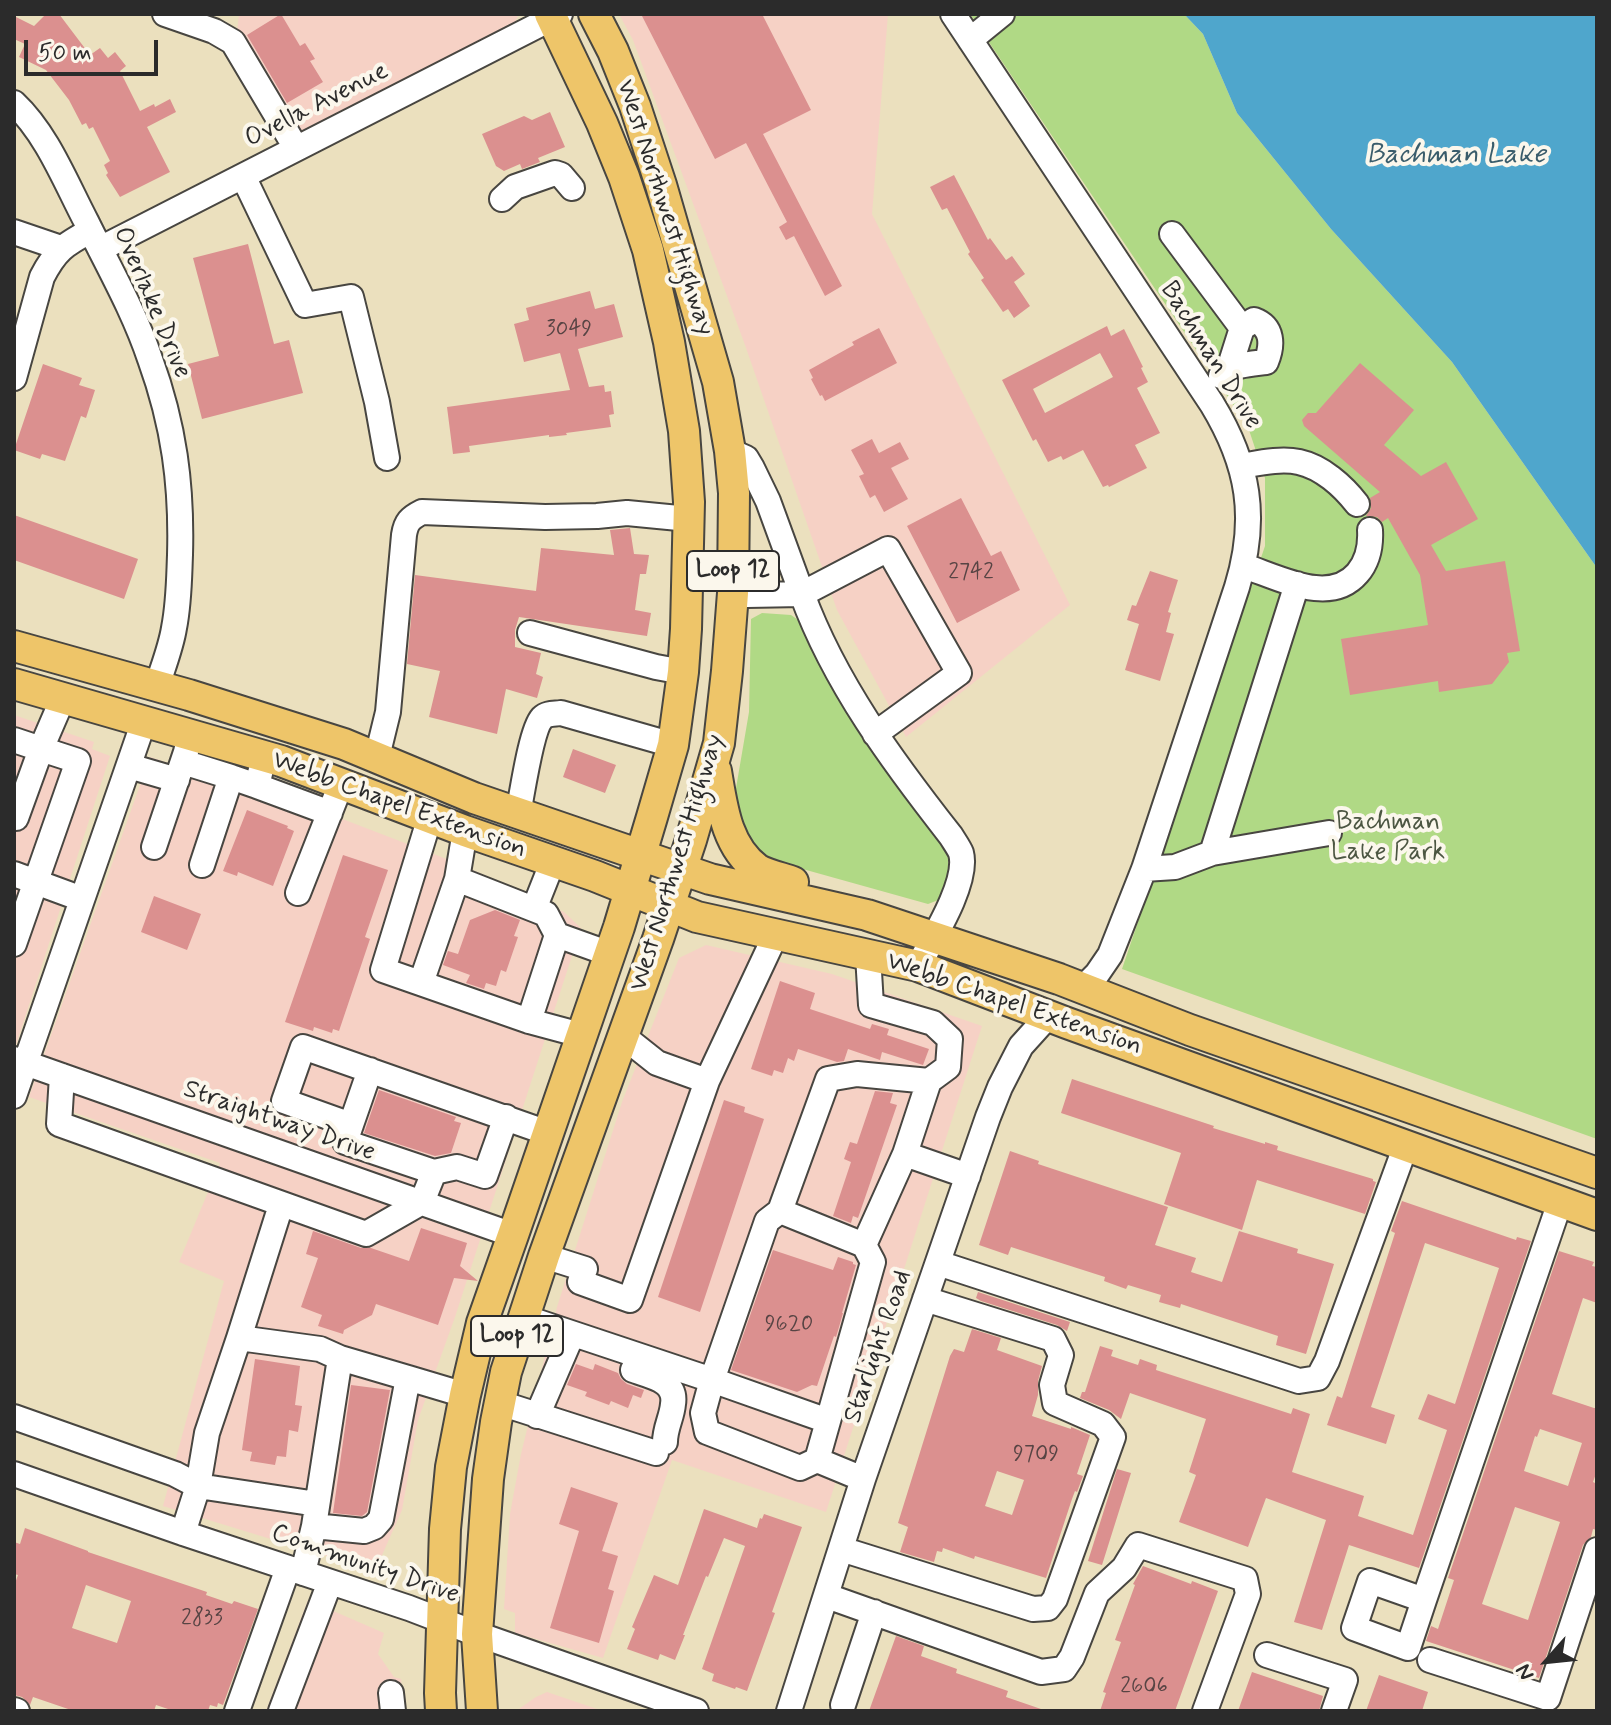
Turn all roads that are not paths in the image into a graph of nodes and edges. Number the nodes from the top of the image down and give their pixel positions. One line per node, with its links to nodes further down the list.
1 (165, 14): 8 (street)
2 (594, 14): 21 (main road, West Northwest Highway / Loop 12)
3 (953, 14): 6 (street, Bachman Drive)
4 (1002, 14): 6 (street)
5 (554, 15): 8 (street, Ovella Avenue); 17 (main road, West Northwest Highway / Loop 12)
6 (970, 40): 20 (street, Bachman Drive)
7 (14, 103): 14 (street, Overlake Drive)
8 (296, 148): 9 (street, Ovella Avenue)
9 (243, 176): 14 (street, Ovella Avenue); 22 (street)
10 (572, 188): 11 (street)
11 (502, 199)
12 (14, 232): 15 (street)
13 (1172, 234): 16 (street)
14 (95, 240): 15 (street, Ovella Avenue); 35 (street, Overlake Drive)
15 (61, 248): 19 (street)
16 (1242, 328): 18 (street); 18 (street)
17 (669, 342): 21 (main road); 25 (main road, West Northwest Highway / Loop 12)
18 (1229, 369): 20 (street)
19 (15, 372)
20 (1204, 391): 23 (street, Bachman Drive)
21 (730, 451): 29 (main road, West Northwest Highway / Loop 12); 30 (street)
22 (387, 458)
23 (1241, 466): 24 (street); 27 (street, Bachman Drive)
24 (1357, 504)
25 (689, 519): 33 (main road, West Northwest Highway / Loop 12); 42 (street)
26 (1370, 530): 28 (street)
27 (1244, 566): 28 (street); 61 (street, Bachman Drive)
28 (1297, 584): 57 (street)
29 (733, 593): 30 (street); 44 (main road, West Northwest Highway / Loop 12)
30 (802, 594): 38 (street); 38 (street)
31 (530, 633): 33 (street)
32 (14, 646): 35 (main road, Webb Chapel Extension)
33 (683, 672): 40 (main road, West Northwest Highway / Loop 12)
34 (14, 684): 36 (main road, Webb Chapel Extension)
35 (157, 686): 37 (main road); 42 (main road, Webb Chapel Extension)
36 (63, 698): 37 (main road, Webb Chapel Extension); 41 (street)
37 (144, 721): 43 (main road, Webb Chapel Extension); 45 (street)
38 (875, 734): 74 (street)
39 (14, 740): 41 (street)
40 (673, 745): 50 (street); 58 (main road, West Northwest Highway / Loop 12)
41 (41, 749): 52 (street); 54 (street)
42 (377, 757): 46 (main road); 50 (main road, Webb Chapel Extension)
43 (183, 758): 45 (street); 46 (main road, Webb Chapel Extension); 47 (street); 56 (street)
44 (714, 761): 62 (main road, West Northwest Highway / Loop 12); 69 (main road)
45 (129, 766): 67 (street)
46 (268, 768): 47 (street); 48 (main road, Webb Chapel Extension); 49 (street)
47 (231, 777): 60 (street)
48 (341, 784): 49 (street); 51 (main road, Webb Chapel Extension)
49 (330, 813): 66 (street)
50 (518, 814): 58 (main road, Webb Chapel Extension)
51 (430, 817): 53 (main road, Webb Chapel Extension); 78 (street)
52 (15, 818): 54 (street)
53 (465, 831): 59 (main road, Webb Chapel Extension); 64 (street)
54 (53, 833): 63 (street)
55 (1329, 833): 57 (street)
56 (154, 847)
57 (1212, 853): 61 (street)
58 (640, 855): 62 (main road, Webb Chapel Extension); 65 (main road, West Northwest Highway / Loop 12)
59 (553, 861): 65 (main road, Webb Chapel Extension); 70 (street)
60 (202, 865)
61 (1144, 869): 79 (street, Bachman Drive)
62 (682, 870): 68 (main road, West Northwest Highway / Loop 12); 69 (main road, Webb Chapel Extension)
63 (25, 879): 67 (street); 71 (street)
64 (467, 882): 70 (street); 78 (street)
65 (630, 889): 68 (main road, Webb Chapel Extension); 75 (main road, West Northwest Highway / Loop 12)
66 (298, 893)
67 (82, 899): 84 (street)
68 (670, 906): 72 (main road, Webb Chapel Extension); 83 (main road, West Northwest Highway / Loop 12)
69 (832, 906): 74 (main road, Webb Chapel Extension)
70 (534, 909): 73 (street)
71 (16, 932)
72 (776, 934): 76 (main road, Webb Chapel Extension); 87 (street)
73 (557, 935): 75 (street); 81 (street)
74 (933, 937): 77 (street); 79 (main road, Webb Chapel Extension)
75 (610, 954): 82 (main road, West Northwest Highway / Loop 12)
76 (868, 955): 77 (main road, Webb Chapel Extension); 88 (street)
77 (918, 966): 80 (main road, Webb Chapel Extension)
78 (421, 983): 81 (street)
79 (1083, 988): 80 (main road); 90 (main road, Webb Chapel Extension)
80 (1049, 1015): 94 (main road, Webb Chapel Extension); 98 (street, Starlight Road)
81 (529, 1021): 82 (street)
82 (581, 1035): 93 (main road, West Northwest Highway / Loop 12)
83 (623, 1036): 87 (street); 106 (main road, West Northwest Highway / Loop 12)
84 (20, 1061): 86 (street, Straightway Drive); 89 (street)
85 (370, 1070): 91 (street); 92 (street); 92 (street)
86 (62, 1076): 99 (street, Straightway Drive); 101 (street)
87 (707, 1081): 106 (street)
88 (929, 1081): 95 (street); 102 (street)
89 (14, 1096)
90 (1420, 1110): 94 (main road); 97 (main road, Webb Chapel Extension)
91 (506, 1117): 93 (street); 96 (street)
92 (351, 1125): 96 (street)
93 (548, 1133): 104 (main road, West Northwest Highway / Loop 12); 106 (main road)
94 (1406, 1145): 100 (main road, Webb Chapel Extension); 107 (street)
95 (905, 1154): 98 (street); 105 (street)
96 (434, 1172): 99 (street)
97 (1597, 1173)
98 (968, 1176): 107 (street, Starlight Road)
99 (422, 1202): 101 (street); 104 (street, Straightway Drive)
100 (1560, 1202): 103 (main road, Webb Chapel Extension); 131 (street)
101 (281, 1205): 110 (street)
102 (780, 1211): 105 (street); 114 (street)
103 (1597, 1215)
104 (513, 1235): 115 (main road, West Northwest Highway / Loop 12)
105 (864, 1245): 119 (street)
106 (544, 1256): 109 (main road, West Northwest Highway / Loop 12)
107 (938, 1263): 108 (street, Starlight Road)
108 (925, 1299): 121 (street, Starlight Road); 126 (street)
109 (523, 1317): 111 (street); 116 (main road, West Northwest Highway / Loop 12)
110 (239, 1338): 112 (street); 123 (street)
111 (569, 1341): 114 (street); 117 (street); 117 (street)
112 (340, 1358): 113 (street); 124 (street)
113 (408, 1378): 115 (street); 124 (street)
114 (712, 1380): 119 (street); 120 (street)
115 (465, 1395): 133 (main road, West Northwest Highway / Loop 12)
116 (500, 1403): 117 (street); 134 (main road, West Northwest Highway / Loop 12)
117 (537, 1416)
118 (14, 1417): 123 (street)
119 (828, 1421): 120 (street)
120 (817, 1460): 121 (street)
121 (863, 1479): 126 (street, Starlight Road)
122 (17, 1482): 125 (street, Community Drive)
123 (198, 1486): 124 (street); 125 (street)
124 (316, 1515): 128 (street)
125 (183, 1533): 128 (street, Community Drive)
126 (841, 1549): 130 (street, Starlight Road)
127 (1597, 1550): 136 (street)
128 (295, 1570): 129 (street, Community Drive); 138 (street)
129 (330, 1582): 133 (street, Community Drive); 139 (street)
130 (827, 1596): 132 (street); 143 (street, Starlight Road)
131 (1424, 1600)
132 (874, 1612): 137 (street); 144 (street)
133 (442, 1620): 134 (street, Community Drive); 140 (main road, West Northwest Highway / Loop 12)
134 (477, 1634): 141 (main road, West Northwest Highway / Loop 12); 142 (street, Community Drive)
135 (1267, 1655): 145 (street)
136 (1430, 1660)
137 (843, 1705)
138 (237, 1711)
139 (281, 1711)
140 (441, 1711)
141 (482, 1711)
142 (696, 1711)
143 (789, 1711)
144 (1205, 1711)
145 (1334, 1711)

